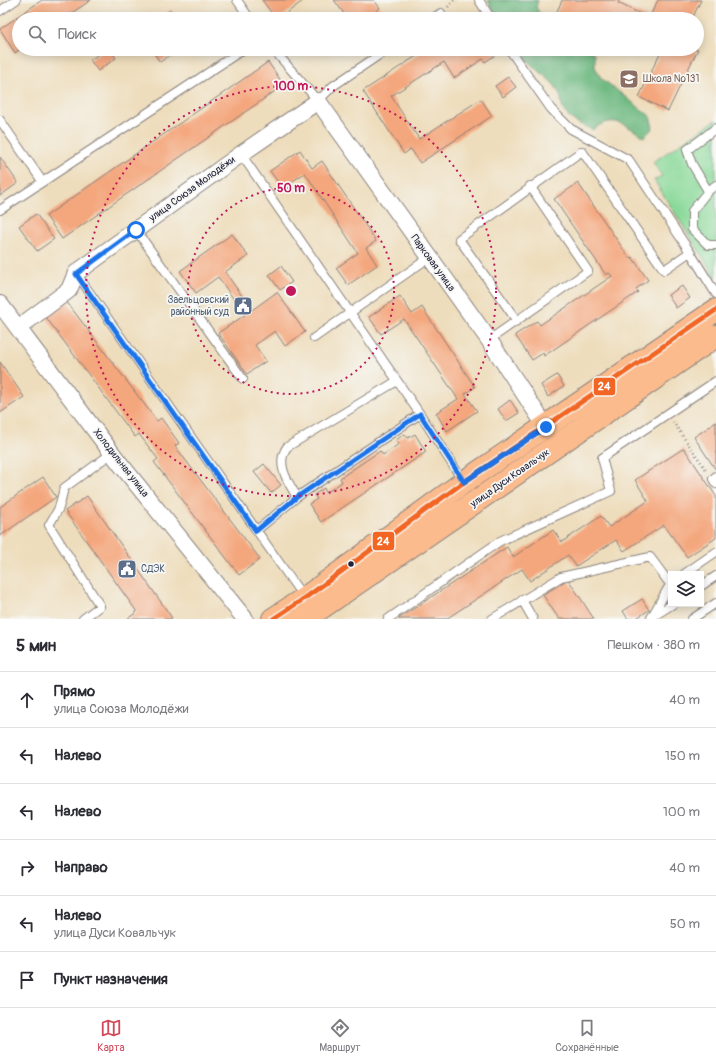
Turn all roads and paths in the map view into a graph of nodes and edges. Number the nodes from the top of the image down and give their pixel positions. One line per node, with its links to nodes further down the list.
1 (16, 0): 4 (lane)
2 (237, 0): 5 (lane)
3 (479, 0): 6 (lane)
4 (0, 11)
5 (245, 12)
6 (486, 12)
7 (233, 56): 15 (lane)
8 (280, 56): 11 (lane)
9 (378, 56): 11 (lane)
10 (514, 56): 22 (lane)
11 (318, 101): 14 (street, улица Союза Молодёжи); 23 (street, Парковая улица)
12 (0, 120): 15 (lane)
13 (716, 128): 18 (lane)
14 (241, 154): 20 (street, улица Союза Молодёжи); 28 (lane)
15 (42, 181): 19 (lane)
16 (530, 186): 22 (lane); 29 (lane); 29 (lane)
17 (716, 186): 18 (lane)
18 (708, 191): 21 (lane)
19 (0, 210)
20 (136, 230): 24 (street, улица Союза Молодёжи); 34 (lane)
21 (716, 245)
22 (690, 252): 25 (lane)
23 (430, 258): 28 (lane); 32 (street, Парковая улица)
24 (76, 274): 30 (street, улица Союза Молодёжи); 46 (lane)
25 (716, 294)
26 (0, 304): 30 (street, Холодильная улица)
27 (716, 310): 39 (main road, улица Дуси Ковальчук)
28 (351, 313): 31 (lane); 35 (lane)
29 (517, 321): 32 (lane)
30 (18, 328): 40 (street, Холодильная улица)
31 (314, 338)
32 (489, 340): 39 (street, Парковая улица)
33 (713, 341): 56 (main road, улица Дуси Ковальчук)
34 (243, 379)
35 (398, 380): 37 (lane); 45 (lane)
36 (715, 383): 38 (lane)
37 (420, 414): 43 (lane); 45 (lane)
38 (667, 414): 41 (path); 60 (lane)
39 (546, 427): 43 (main road, улица Дуси Ковальчук)
40 (112, 453): 57 (lane); 58 (street, Холодильная улица)
41 (704, 467)
42 (716, 476): 44 (lane)
43 (464, 482): 56 (main road, улица Дуси Ковальчук)
44 (716, 484)
45 (297, 497): 46 (lane)
46 (256, 531): 56 (lane)
47 (716, 552): 48 (lane)
48 (688, 571)
49 (716, 576): 51 (lane)
50 (668, 580): 53 (lane)
51 (704, 584)
52 (668, 587): 63 (lane)
53 (522, 600): 61 (lane); 62 (lane)
54 (716, 603): 64 (lane)
55 (669, 607): 63 (lane)
56 (305, 609): 59 (main road, улица Дуси Ковальчук)
57 (83, 619)
58 (245, 619)
59 (273, 619)
60 (388, 619)
61 (492, 619)
62 (533, 619)
63 (651, 619)
64 (692, 619)

